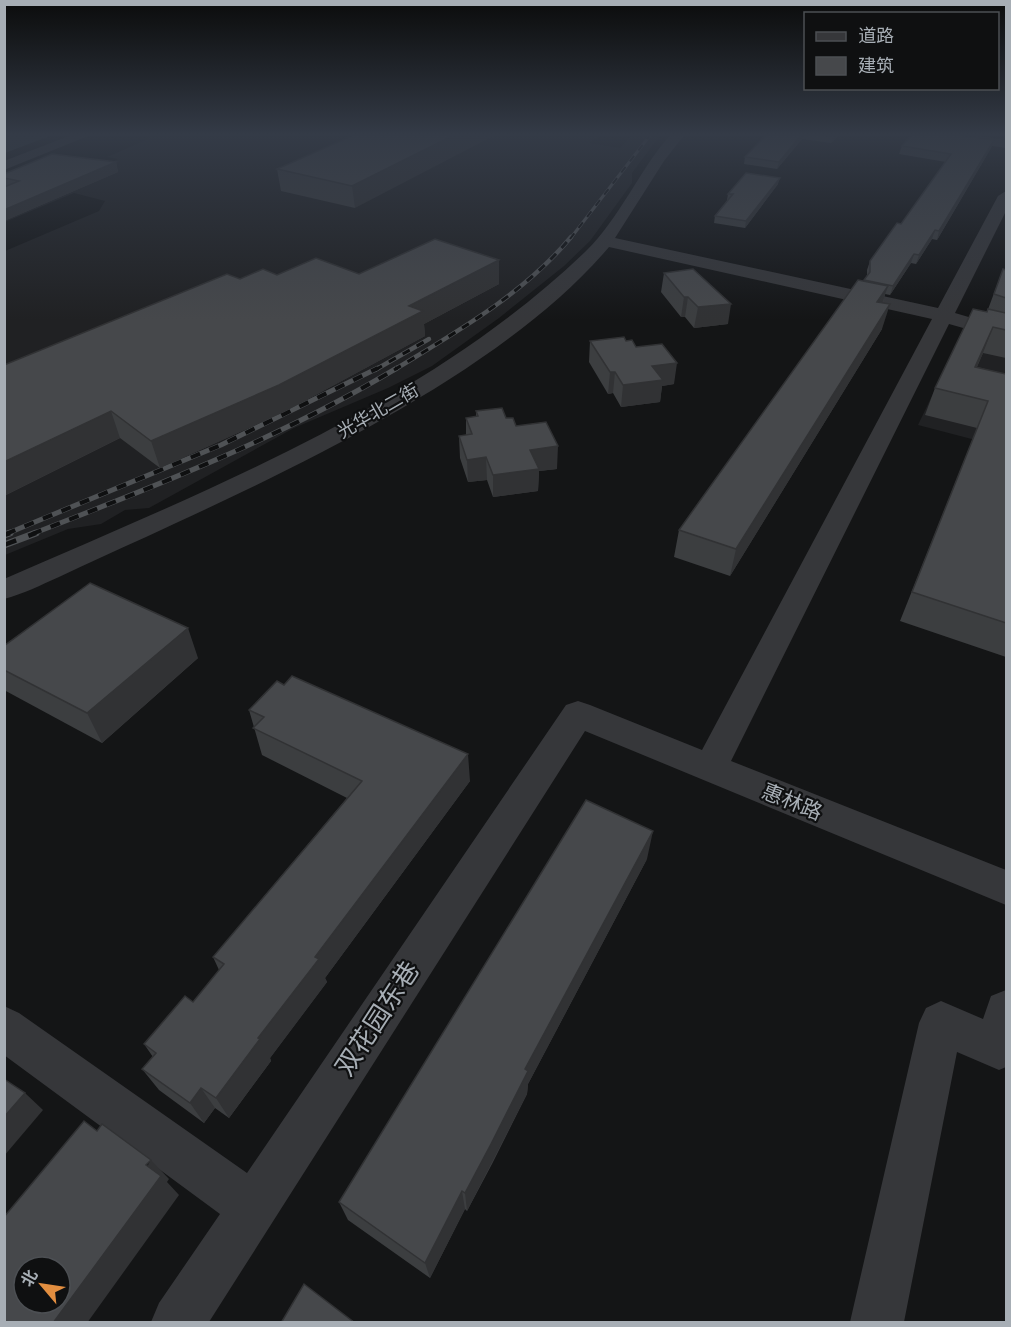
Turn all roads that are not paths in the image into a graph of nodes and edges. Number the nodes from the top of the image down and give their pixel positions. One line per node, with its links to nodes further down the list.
1 (634, 196): 3 (street, 光华北二街)
2 (1006, 196): 4 (street)
3 (605, 241): 4 (street); 6 (street, 光华北二街)
4 (943, 315): 5 (street); 8 (street)
5 (1006, 334)
6 (4, 590)
7 (578, 714): 8 (street, 惠林路); 12 (street, 双花园东巷)
8 (709, 769): 9 (street, 惠林路)
9 (1006, 888)
10 (1006, 1011): 14 (street)
11 (4, 1028): 12 (street)
12 (254, 1208): 13 (street, 双花园东巷)
13 (178, 1323)
14 (877, 1323)

